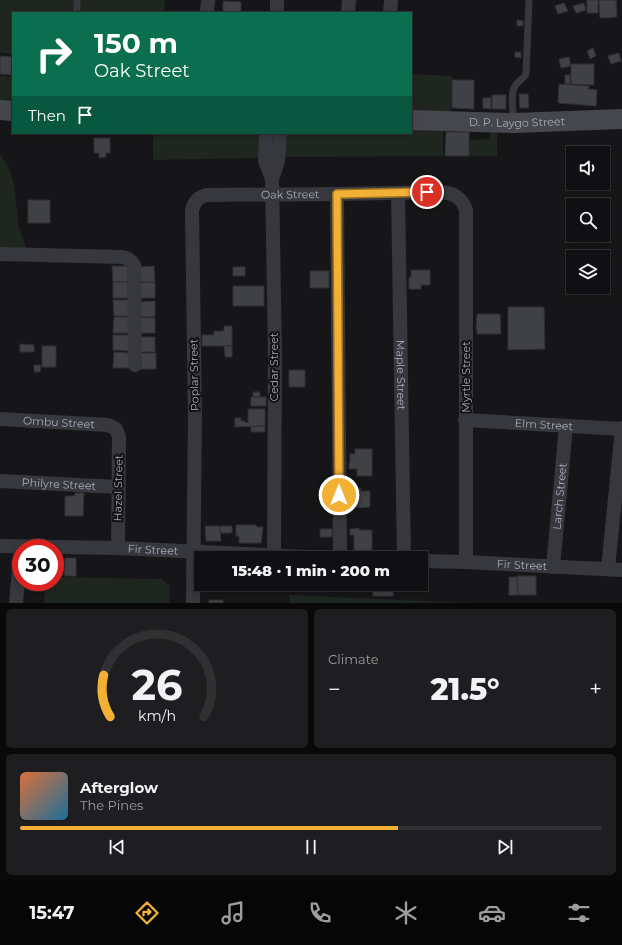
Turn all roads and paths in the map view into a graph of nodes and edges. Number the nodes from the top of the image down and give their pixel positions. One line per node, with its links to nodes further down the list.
1 (77, 0): 7 (lane)
2 (208, 0): 8 (street)
3 (277, 0): 9 (street)
4 (349, 0): 10 (street)
5 (391, 0): 11 (street)
6 (529, 0): 16 (lane)
7 (77, 12)
8 (207, 12)
9 (277, 12)
10 (348, 12)
11 (390, 12)
12 (0, 110): 13 (main road)
13 (12, 111)
14 (622, 119): 16 (main road, D. P. Laygo Street)
15 (412, 120): 16 (main road, D. P. Laygo Street)
16 (514, 123)
17 (266, 134): 19 (street)
18 (280, 134): 19 (street)
19 (272, 179): 21 (street, Cedar Street)
20 (398, 193): 22 (street, Oak Street); 23 (street, Oak Street); 40 (street, Maple Street)
21 (272, 194): 22 (street, Oak Street); 24 (street, Oak Street); 38 (street, Cedar Street)
22 (337, 194): 39 (street)
23 (456, 196): 28 (street, Myrtle Street)
24 (197, 200): 41 (street, Poplar Street)
25 (0, 254): 26 (street)
26 (135, 365)
27 (0, 419): 31 (street, Ombu Street)
28 (465, 420): 29 (street, Elm Street); 43 (street, Myrtle Street)
29 (566, 426): 30 (street, Elm Street); 44 (street, Larch Street)
30 (622, 428): 45 (street)
31 (116, 429): 33 (street, Hazel Street)
32 (0, 481): 33 (street, Philyre Street)
33 (118, 487): 37 (street, Hazel Street)
34 (0, 546): 35 (street, Fir Street)
35 (12, 547)
36 (64, 547): 37 (street, Fir Street)
37 (118, 548): 41 (street, Fir Street)
38 (274, 551)
39 (340, 551)
40 (404, 551)
41 (193, 552): 49 (street, Poplar Street)
42 (428, 561): 43 (street, Fir Street)
43 (466, 562): 44 (street, Fir Street)
44 (553, 567): 45 (street, Fir Street)
45 (608, 569): 46 (street, Fir Street)
46 (622, 570)
47 (17, 591): 48 (street)
48 (16, 603)
49 (193, 603)

